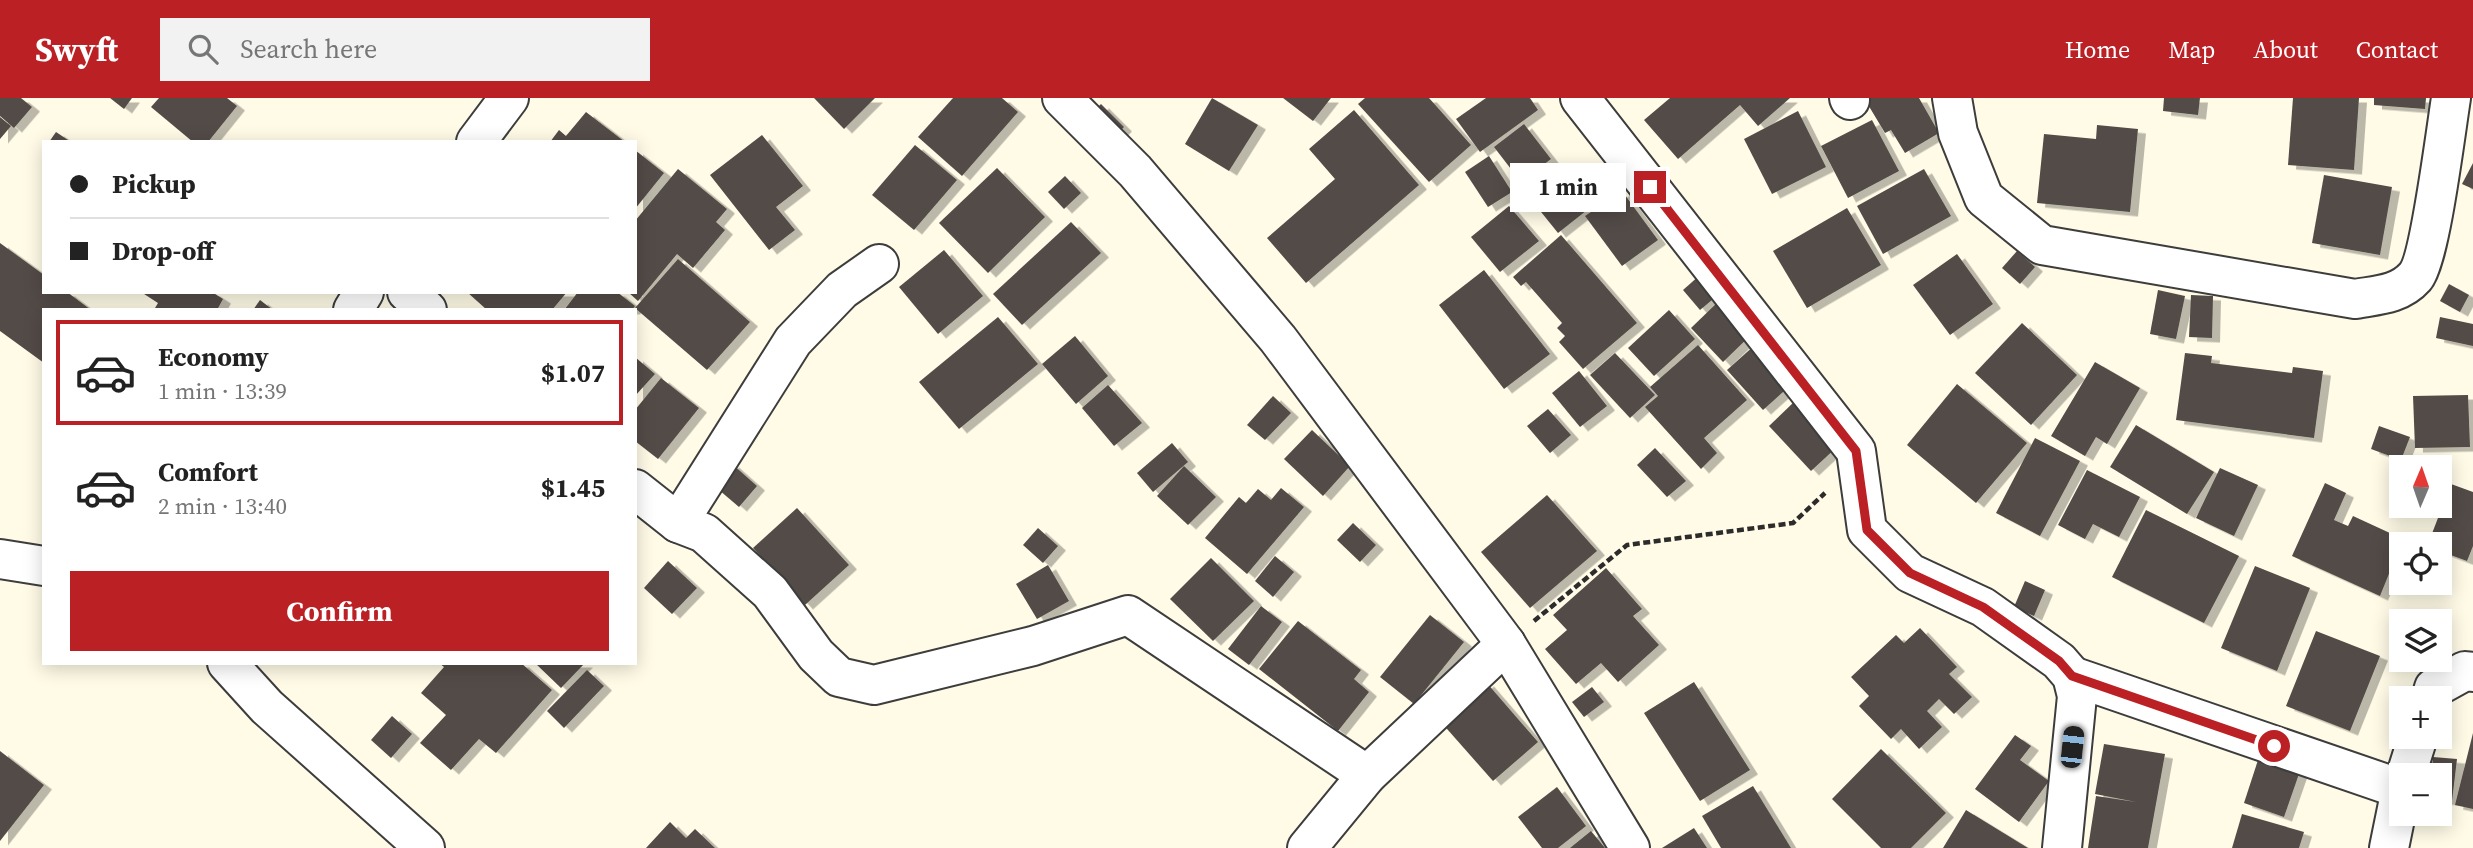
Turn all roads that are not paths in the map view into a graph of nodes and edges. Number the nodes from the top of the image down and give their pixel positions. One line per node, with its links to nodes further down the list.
1 (509, 98): 6 (street)
2 (1062, 98): 14 (street)
3 (1580, 98): 17 (street)
4 (1952, 98): 5 (street)
5 (2451, 98)
6 (478, 140)
7 (879, 264): 11 (street)
8 (409, 294): 9 (street)
9 (425, 308)
10 (637, 491): 11 (street)
11 (678, 523): 19 (street)
12 (0, 559): 13 (street)
13 (42, 566)
14 (1506, 644): 19 (street); 24 (street)
15 (229, 665): 22 (street)
16 (2473, 673): 18 (street)
17 (2072, 676): 20 (street); 25 (street)
18 (2438, 686)
19 (1367, 775): 23 (street)
20 (2389, 785)
21 (2393, 826): 26 (street)
22 (425, 848)
23 (1307, 848)
24 (1630, 848)
25 (2062, 848)
26 (2389, 848)

